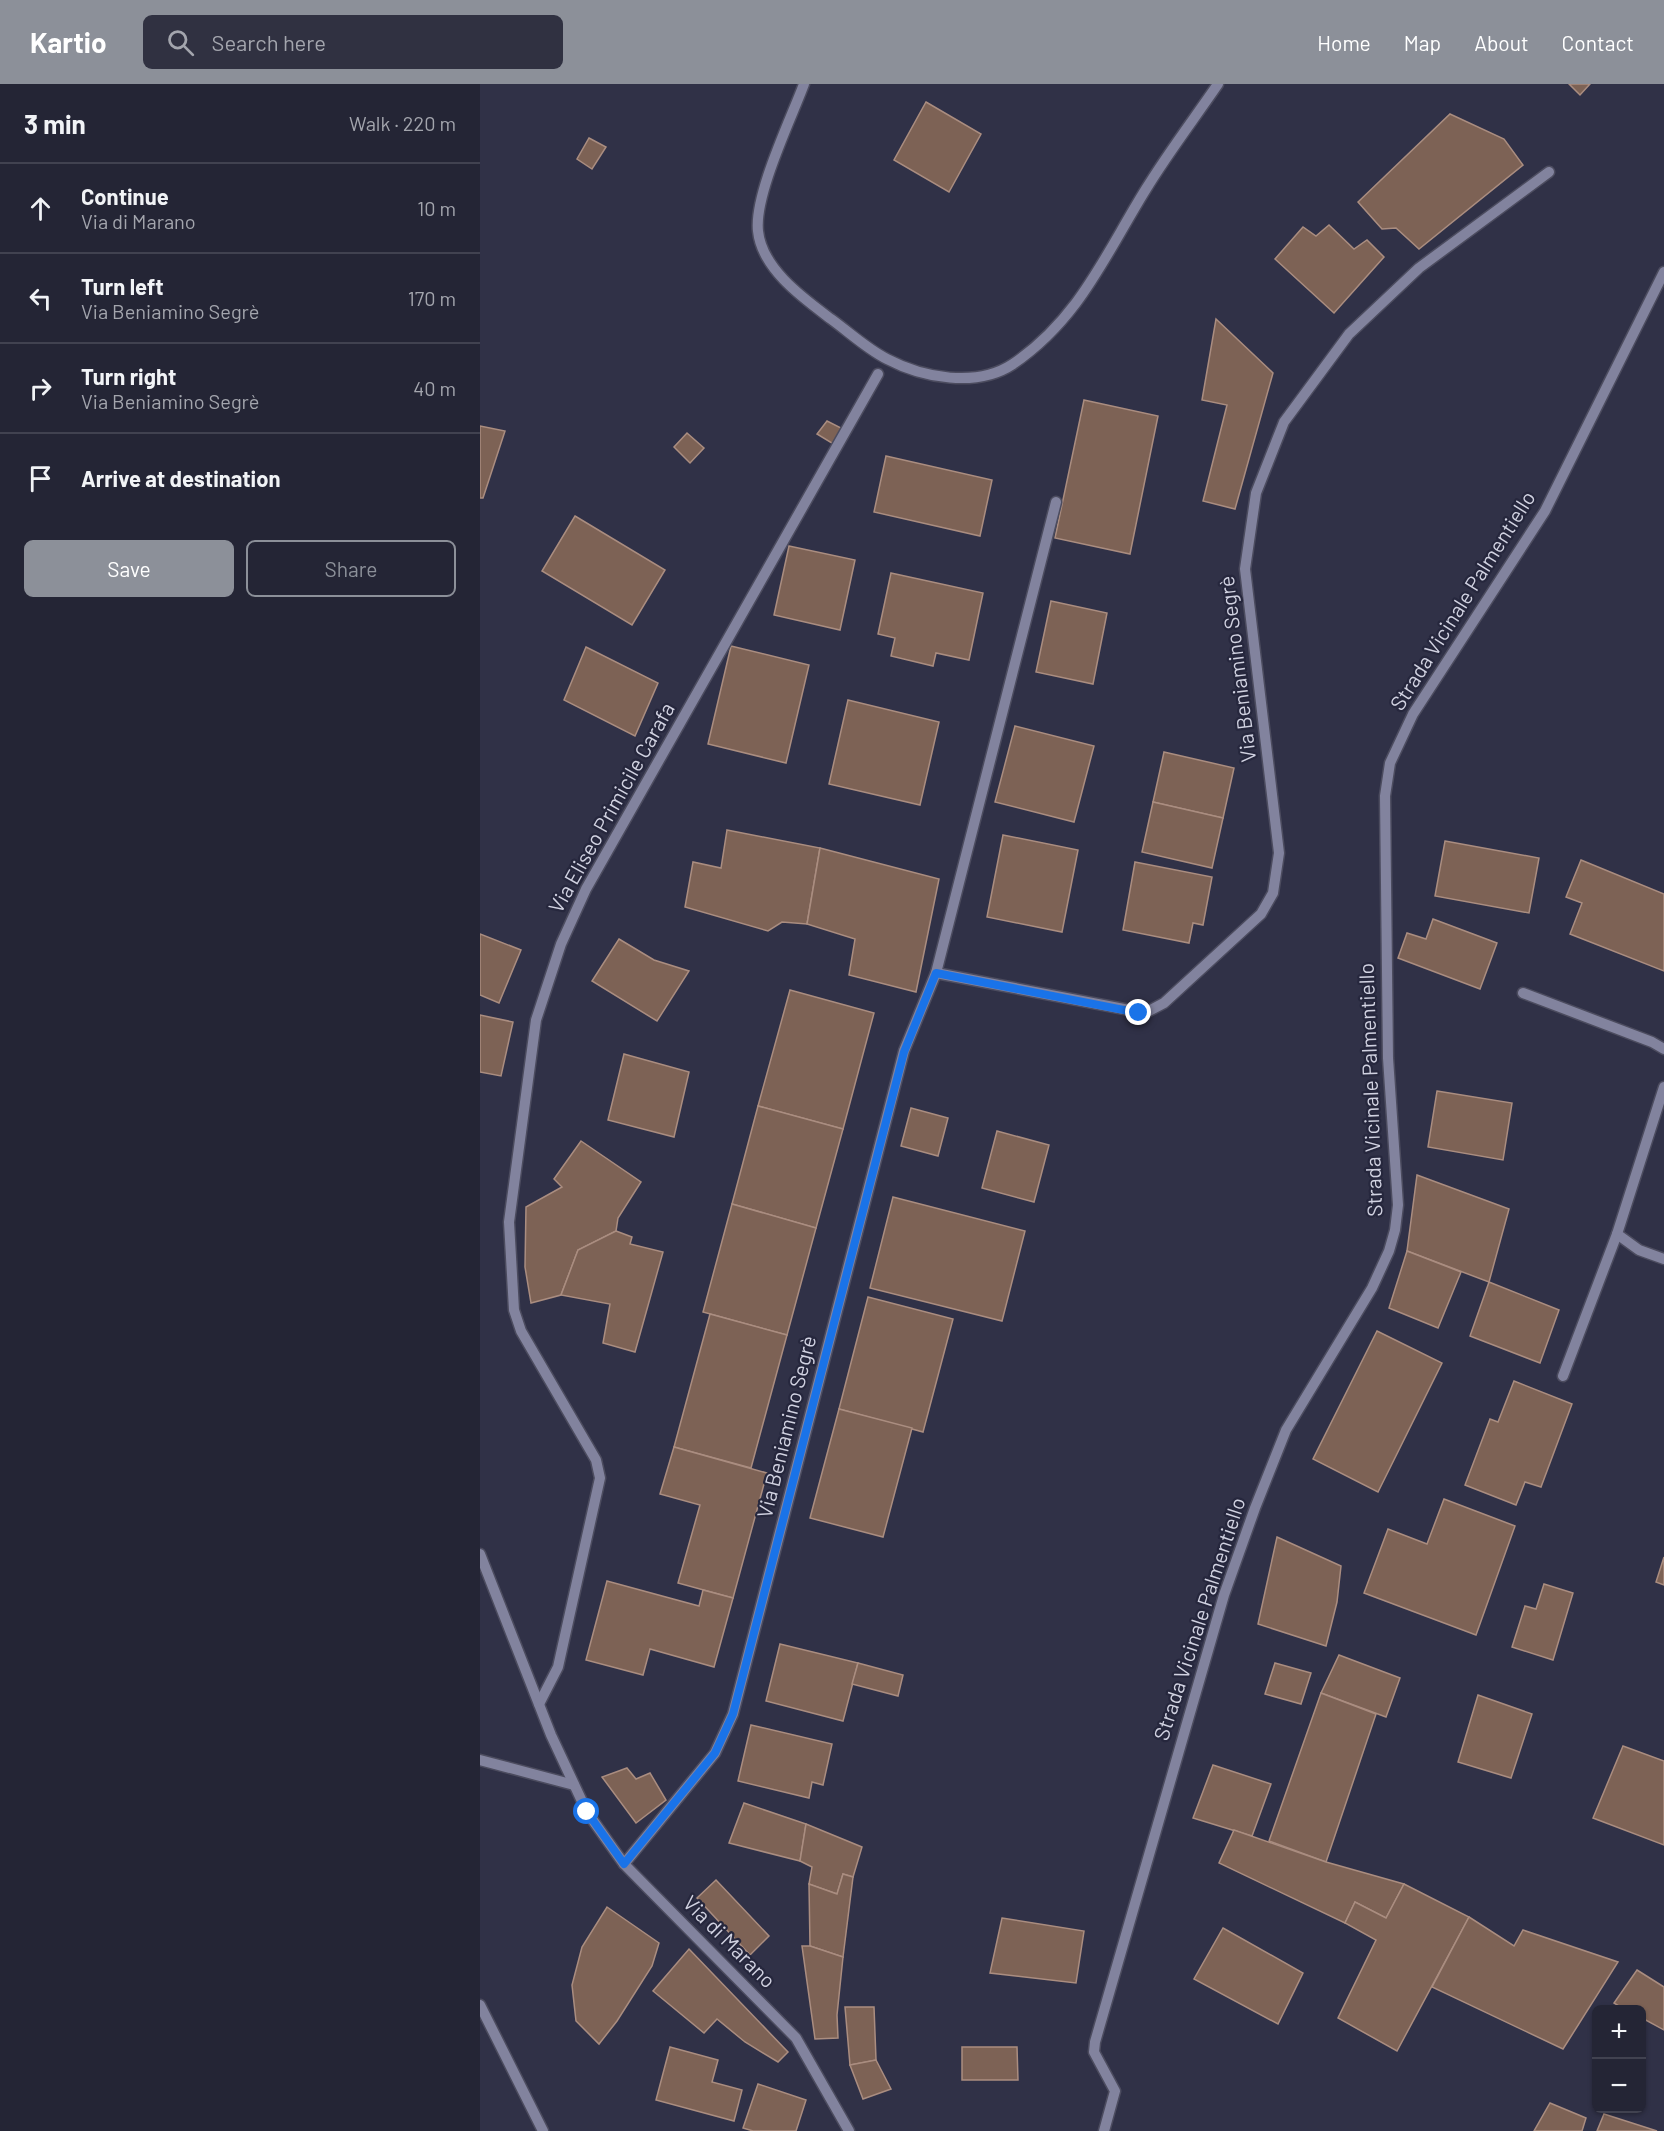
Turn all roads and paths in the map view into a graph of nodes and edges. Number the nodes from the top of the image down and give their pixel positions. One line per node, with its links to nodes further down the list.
1 (804, 84): 2 (street)
2 (1218, 84)
3 (1549, 172): 7 (street, Via Beniamino Segrè)
4 (1664, 272): 22 (street, Strada Vicinale Palmentiello)
5 (878, 374): 15 (street, Via Eliseo Primicile Carafa)
6 (1056, 502): 7 (street, Via Beniamino Segrè)
7 (936, 973): 18 (street, Via Beniamino Segrè)
8 (1523, 993): 9 (street)
9 (1664, 1050)
10 (1664, 1087): 11 (street)
11 (1617, 1233): 12 (street); 13 (street)
12 (1664, 1258)
13 (1563, 1376)
14 (480, 1554): 15 (street, Via di Marano)
15 (539, 1704): 17 (street, Via di Marano)
16 (480, 1760): 17 (street)
17 (574, 1785): 18 (street, Via di Marano)
18 (624, 1864): 21 (street, Via di Marano)
19 (480, 2005): 20 (street)
20 (543, 2131)
21 (849, 2131)
22 (1104, 2131)

